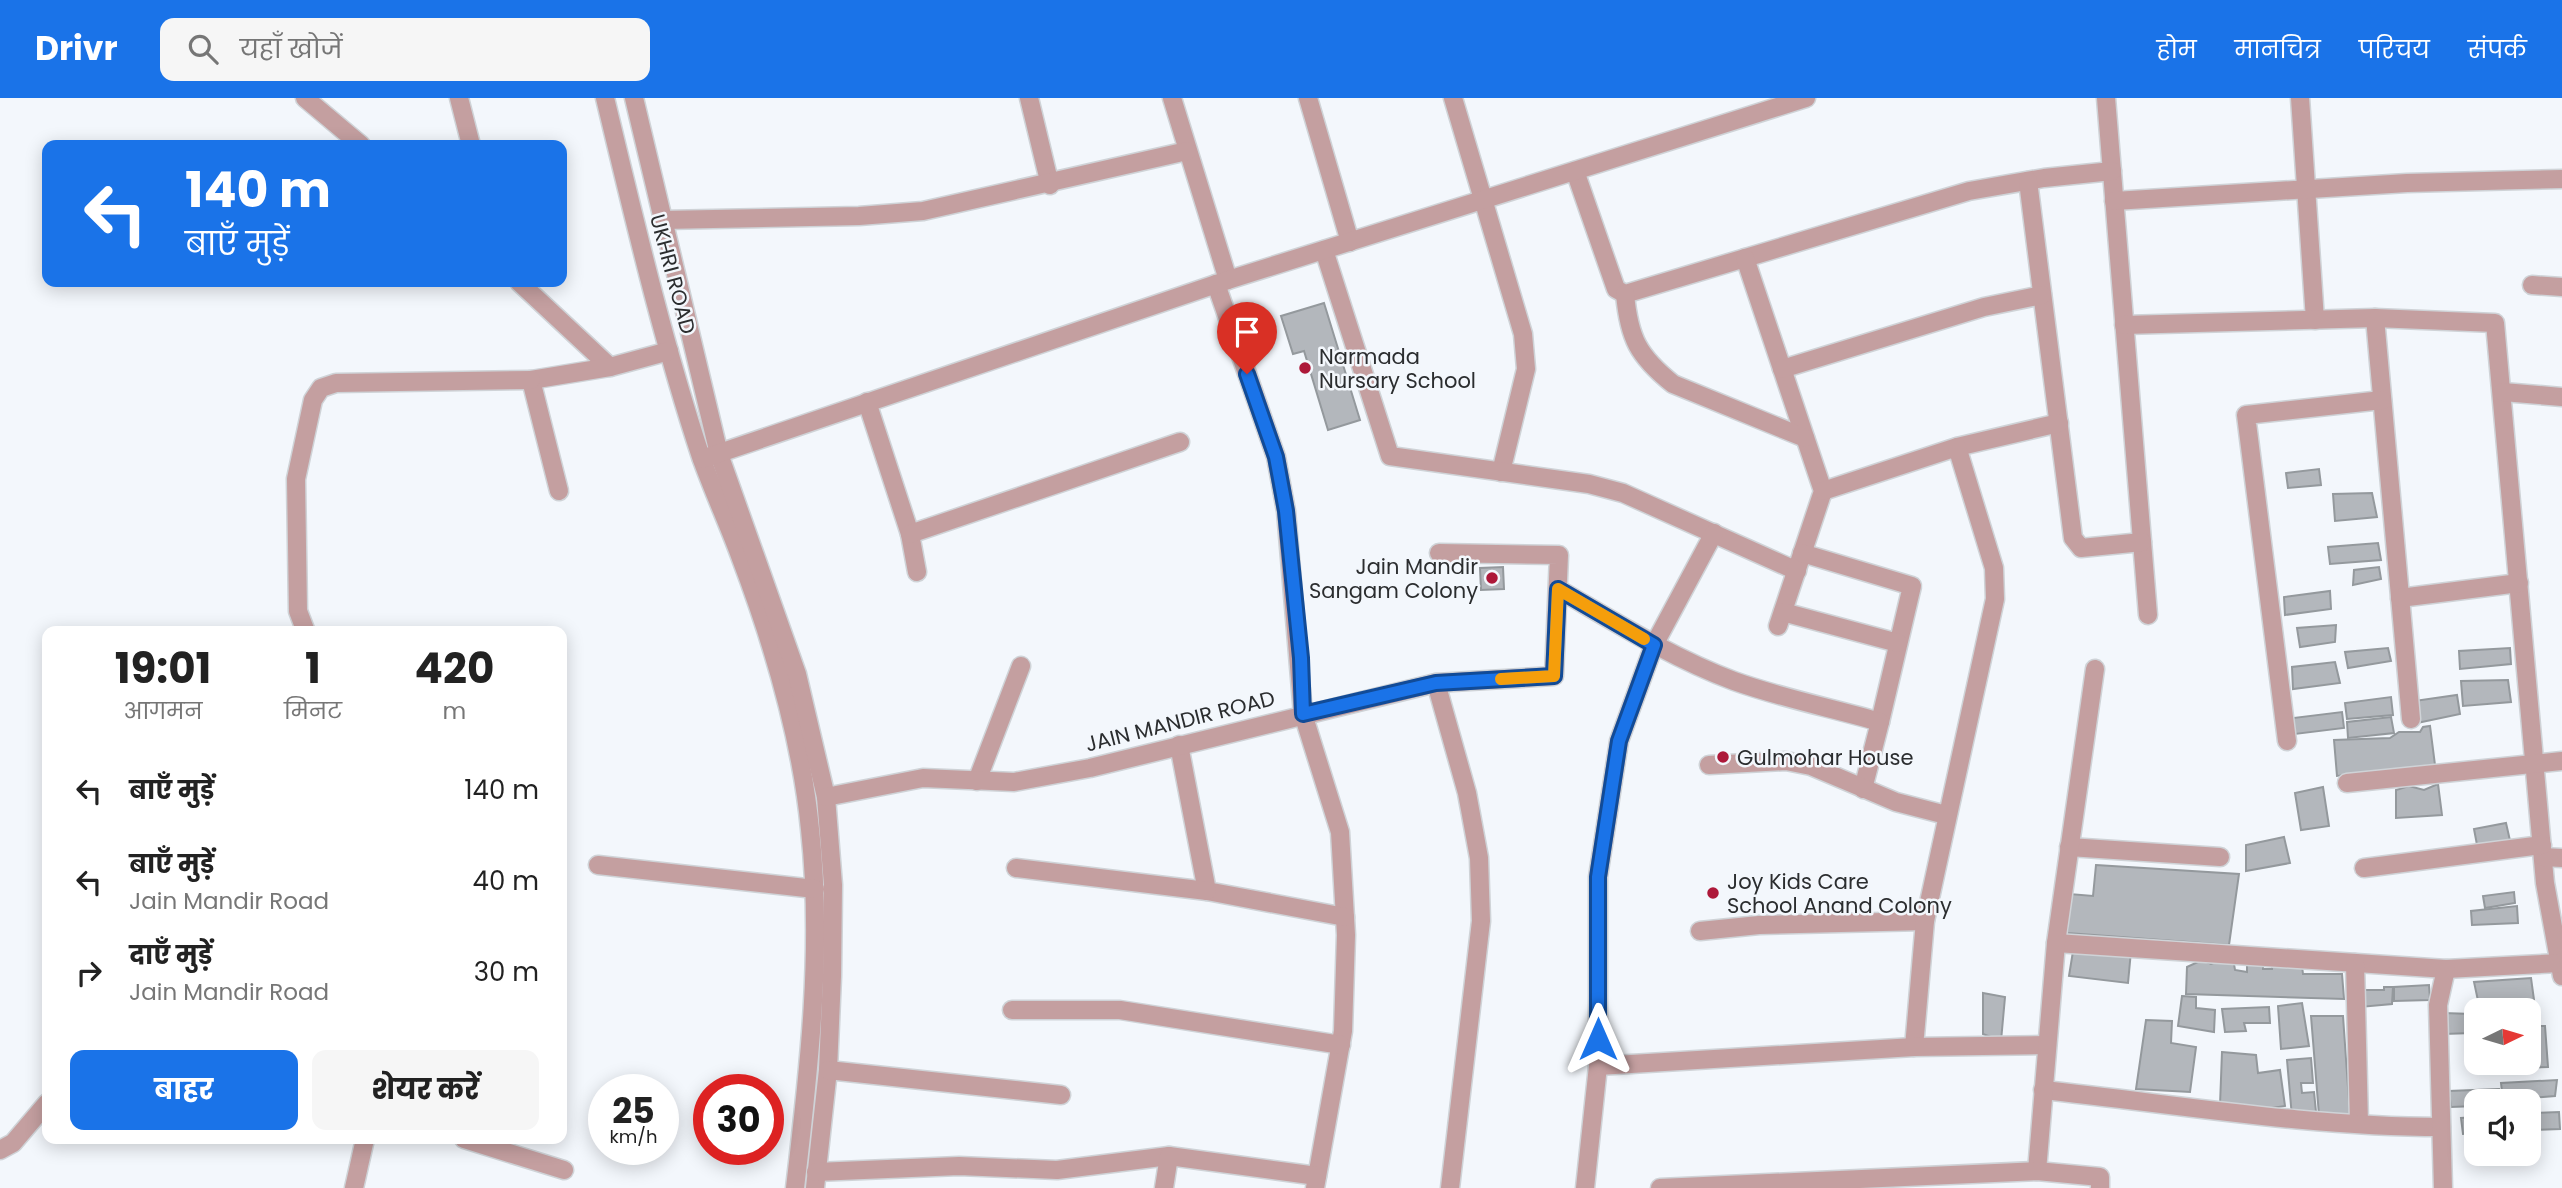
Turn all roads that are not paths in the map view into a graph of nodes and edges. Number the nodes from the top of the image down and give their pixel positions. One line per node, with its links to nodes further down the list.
1 (305, 98): 13 (street)
2 (459, 98): 14 (street)
3 (605, 98): 37 (street, UKHRI ROAD)
4 (634, 98): 24 (street)
5 (1029, 98): 20 (street)
6 (1172, 98): 15 (street)
7 (1308, 98): 25 (street)
8 (1453, 98): 22 (street)
9 (1806, 98): 12 (street)
10 (2106, 98): 17 (street)
11 (2300, 98): 21 (street)
12 (1774, 102): 16 (street)
13 (355, 140)
14 (470, 140)
15 (1187, 151): 20 (street); 28 (street)
16 (1575, 171): 22 (street); 32 (street)
17 (2112, 171): 19 (street); 23 (street)
18 (2562, 179): 21 (street)
19 (2028, 181): 27 (street); 33 (street)
20 (1050, 185): 24 (street)
21 (2308, 189): 23 (street); 35 (street)
22 (1484, 200): 25 (street); 50 (street)
23 (2114, 201): 36 (street)
24 (663, 220): 49 (street)
25 (1350, 242): 26 (street)
26 (1324, 250): 28 (street); 50 (street)
27 (1745, 258): 32 (street); 39 (street)
28 (1222, 282): 44 (street); 69 (street)
29 (2532, 285): 31 (street)
30 (524, 287): 38 (street)
31 (2562, 287)
32 (1625, 293): 46 (street)
33 (2042, 295): 39 (street); 45 (street)
34 (2375, 318): 35 (street); 41 (street); 43 (street)
35 (2315, 320): 36 (street)
36 (2124, 325): 55 (street)
37 (670, 351): 38 (street); 49 (street, UKHRI ROAD)
38 (610, 367): 40 (street)
39 (1782, 369): 46 (street)
40 (531, 380): 51 (street); 63 (street)
41 (2503, 392): 42 (street); 59 (street)
42 (2562, 397)
43 (2382, 400): 61 (street); 72 (street)
44 (867, 402): 49 (street); 54 (street)
45 (2059, 423): 48 (street); 55 (street)
46 (1805, 438): 52 (street)
47 (1180, 442): 54 (street)
48 (1957, 447): 52 (street); 81 (street)
49 (711, 456): 80 (street); 89 (street)
50 (1501, 472): 53 (street)
51 (559, 491)
52 (1823, 491): 57 (street)
53 (1714, 533): 57 (street); 65 (street)
54 (910, 534): 58 (street)
55 (2142, 542): 62 (street)
56 (1439, 553): 60 (street, JAIN MANDIR ROAD)
57 (1799, 562): 64 (street); 64 (street)
58 (918, 572)
59 (2519, 583): 61 (street); 75 (street)
60 (1558, 589): 65 (street); 68 (street, JAIN MANDIR ROAD)
61 (2400, 597): 70 (street)
62 (2148, 615)
63 (304, 626)
64 (1898, 643): 71 (street)
65 (1654, 645): 71 (street); 102 (street)
66 (1021, 666): 77 (street)
67 (2095, 669): 82 (street)
68 (1436, 683): 69 (street, JAIN MANDIR ROAD); 120 (street)
69 (1303, 714): 73 (street, JAIN MANDIR ROAD); 91 (street)
70 (2411, 719)
71 (1880, 722): 79 (street)
72 (2287, 741)
73 (1180, 745): 77 (street, JAIN MANDIR ROAD); 90 (street)
74 (2562, 761): 75 (street)
75 (2534, 762): 78 (street); 83 (street)
76 (1709, 765): 79 (street)
77 (977, 781): 80 (street, JAIN MANDIR ROAD)
78 (2347, 783)
79 (1863, 789): 81 (street)
80 (826, 797): 103 (street)
81 (1946, 815): 92 (street)
82 (2069, 847): 84 (street); 94 (street)
83 (2542, 851): 85 (street); 88 (street); 97 (street)
84 (2220, 857)
85 (2562, 858)
86 (598, 865): 89 (street)
87 (1016, 868): 90 (street)
88 (2364, 868)
89 (815, 889): 118 (street)
90 (1207, 891): 91 (street)
91 (1345, 917): 99 (street)
92 (1925, 921): 93 (street); 101 (street)
93 (1700, 931)
94 (2056, 943): 95 (street); 100 (street)
95 (2355, 963): 96 (street); 107 (street)
96 (2446, 969): 97 (street); 108 (street)
97 (2560, 970)
98 (1012, 1010): 99 (street)
99 (1341, 1045): 116 (street)
100 (2047, 1045): 101 (street); 104 (street)
101 (1914, 1047): 102 (street)
102 (1598, 1066): 121 (street)
103 (828, 1070): 105 (street); 115 (street)
104 (2043, 1090): 107 (street); 114 (street)
105 (1061, 1096)
106 (42, 1109): 111 (street)
107 (2359, 1124): 108 (street)
108 (2441, 1127): 124 (street)
109 (364, 1144): 117 (street)
110 (480, 1144): 113 (street)
111 (0, 1150)
112 (1169, 1156): 115 (street); 116 (street); 119 (street)
113 (564, 1170)
114 (2037, 1171): 122 (street); 123 (street)
115 (816, 1180)
116 (1316, 1182)
117 (354, 1188)
118 (795, 1188)
119 (1164, 1188)
120 (1450, 1188)
121 (1585, 1188)
122 (1660, 1188)
123 (2100, 1188)
124 (2443, 1188)

